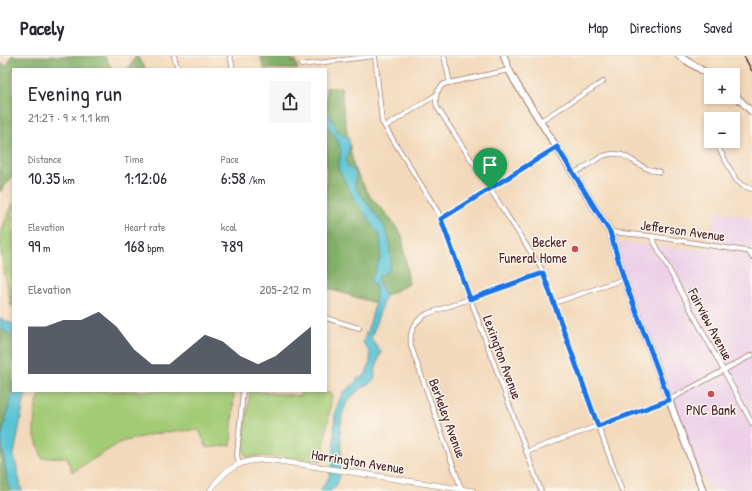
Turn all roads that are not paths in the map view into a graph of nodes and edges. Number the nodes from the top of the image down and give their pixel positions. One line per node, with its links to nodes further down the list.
1 (174, 56): 8 (street)
2 (230, 56): 9 (street)
3 (374, 56): 7 (street); 18 (street, Lexington Avenue)
4 (444, 56): 13 (street)
5 (504, 56): 10 (main road)
6 (679, 56): 11 (main road)
7 (301, 65)
8 (178, 68)
9 (233, 68)
10 (509, 70): 13 (street); 17 (main road)
11 (704, 72)
12 (603, 82): 17 (street)
13 (450, 83): 14 (street)
14 (436, 95): 18 (street); 23 (street)
15 (740, 100): 16 (main road)
16 (752, 112)
17 (540, 121): 19 (main road)
18 (385, 127): 25 (street, Lexington Avenue)
19 (557, 147): 22 (main road); 23 (street)
20 (718, 148): 24 (street)
21 (660, 172): 22 (street)
22 (573, 174): 26 (main road)
23 (490, 189): 25 (street); 30 (street)
24 (752, 190)
25 (441, 219): 32 (street, Lexington Avenue)
26 (610, 232): 27 (street, Jefferson Avenue); 31 (main road)
27 (651, 236): 28 (street, Jefferson Avenue); 37 (street, Fairview Avenue)
28 (750, 252): 29 (street)
29 (752, 257)
30 (543, 273): 32 (street, Berkeley Avenue); 33 (street)
31 (624, 279): 33 (street); 39 (main road)
32 (470, 299): 42 (street, Lexington Avenue); 44 (street, Berkeley Avenue)
33 (554, 302): 41 (street)
34 (327, 318): 35 (street)
35 (359, 328)
36 (752, 355): 37 (street)
37 (724, 371): 39 (street); 40 (street, Fairview Avenue)
38 (243, 392): 43 (street)
39 (669, 400): 41 (street); 49 (main road)
40 (752, 422)
41 (598, 426): 42 (street); 48 (street)
42 (526, 452): 47 (street, Lexington Avenue)
43 (239, 464): 44 (street, Harrington Avenue); 45 (street)
44 (462, 490): 46 (street, Harrington Avenue)
45 (210, 491)
46 (473, 491)
47 (541, 491)
48 (622, 491)
49 (703, 491)

